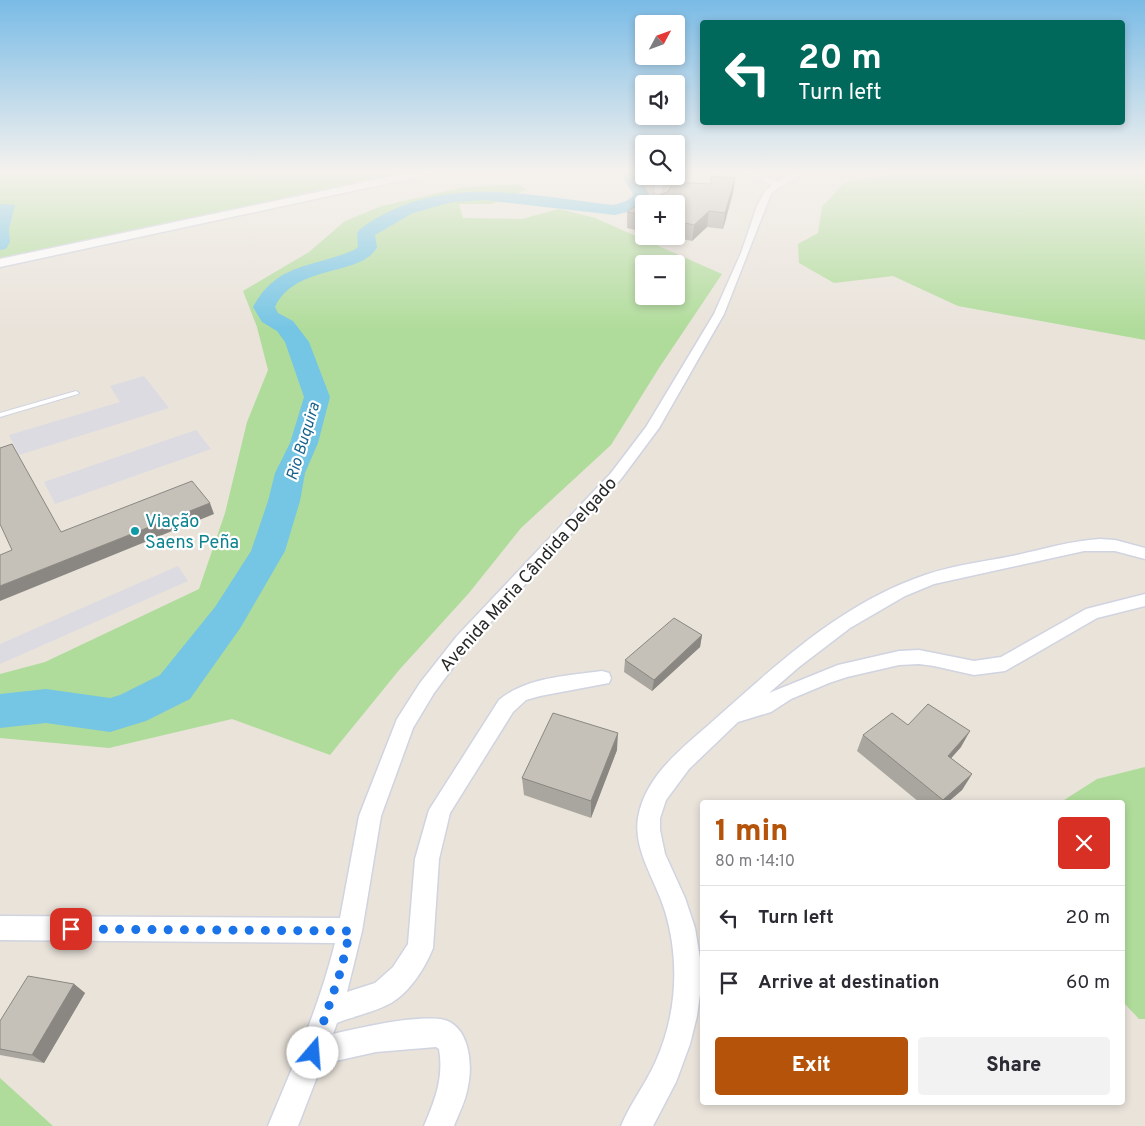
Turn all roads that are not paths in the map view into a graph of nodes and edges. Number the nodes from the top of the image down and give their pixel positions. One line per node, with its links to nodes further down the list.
1 (185, 224): 3 (main road)
2 (755, 224): 11 (street, Avenida Maria Cândida Delgado)
3 (0, 263)
4 (76, 392): 5 (lane)
5 (0, 415)
6 (1145, 554): 9 (street)
7 (1145, 600): 9 (street)
8 (602, 678): 12 (street)
9 (731, 716): 16 (street)
10 (0, 928): 11 (street)
11 (350, 931): 12 (street, Avenida Maria Cândida Delgado)
12 (326, 1013): 13 (street, Avenida Maria Cândida Delgado)
13 (313, 1053): 14 (street, Avenida Maria Cândida Delgado); 15 (street)
14 (282, 1126)
15 (439, 1126)
16 (636, 1126)

